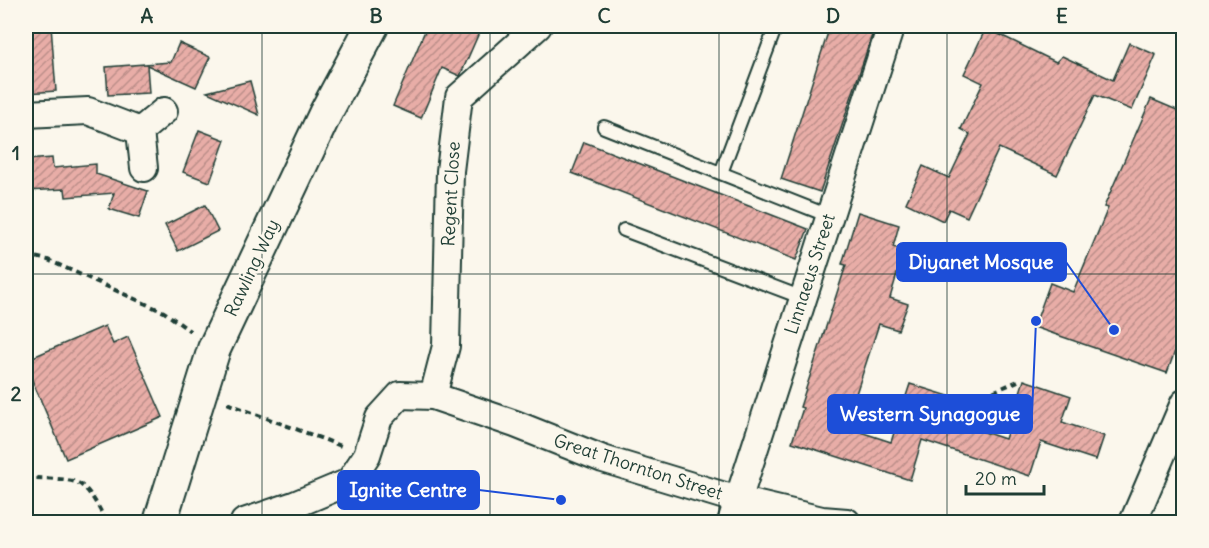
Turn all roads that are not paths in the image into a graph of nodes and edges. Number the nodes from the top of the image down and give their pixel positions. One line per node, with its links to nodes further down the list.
1 (372, 26): 18 (street, Rawling Way)
2 (538, 26): 14 (street, Regent Close)
3 (776, 26): 10 (lane)
4 (891, 26): 11 (street, Linnaeus Street)
5 (164, 111): 8 (street)
6 (26, 114): 8 (street)
7 (604, 127): 10 (lane)
8 (140, 131): 9 (street)
9 (144, 168)
10 (721, 173): 11 (lane)
11 (829, 216): 13 (street, Linnaeus Street)
12 (624, 230): 13 (lane)
13 (802, 298): 16 (street, Linnaeus Street)
14 (433, 396): 16 (street, Great Thornton Street); 17 (street, Great Thornton Street)
15 (1184, 403): 21 (street)
16 (734, 511): 20 (street, Great Thornton Street)
17 (299, 514): 19 (street, Great Thornton Street)
18 (160, 522)
19 (244, 522)
20 (847, 522)
21 (1133, 522)

